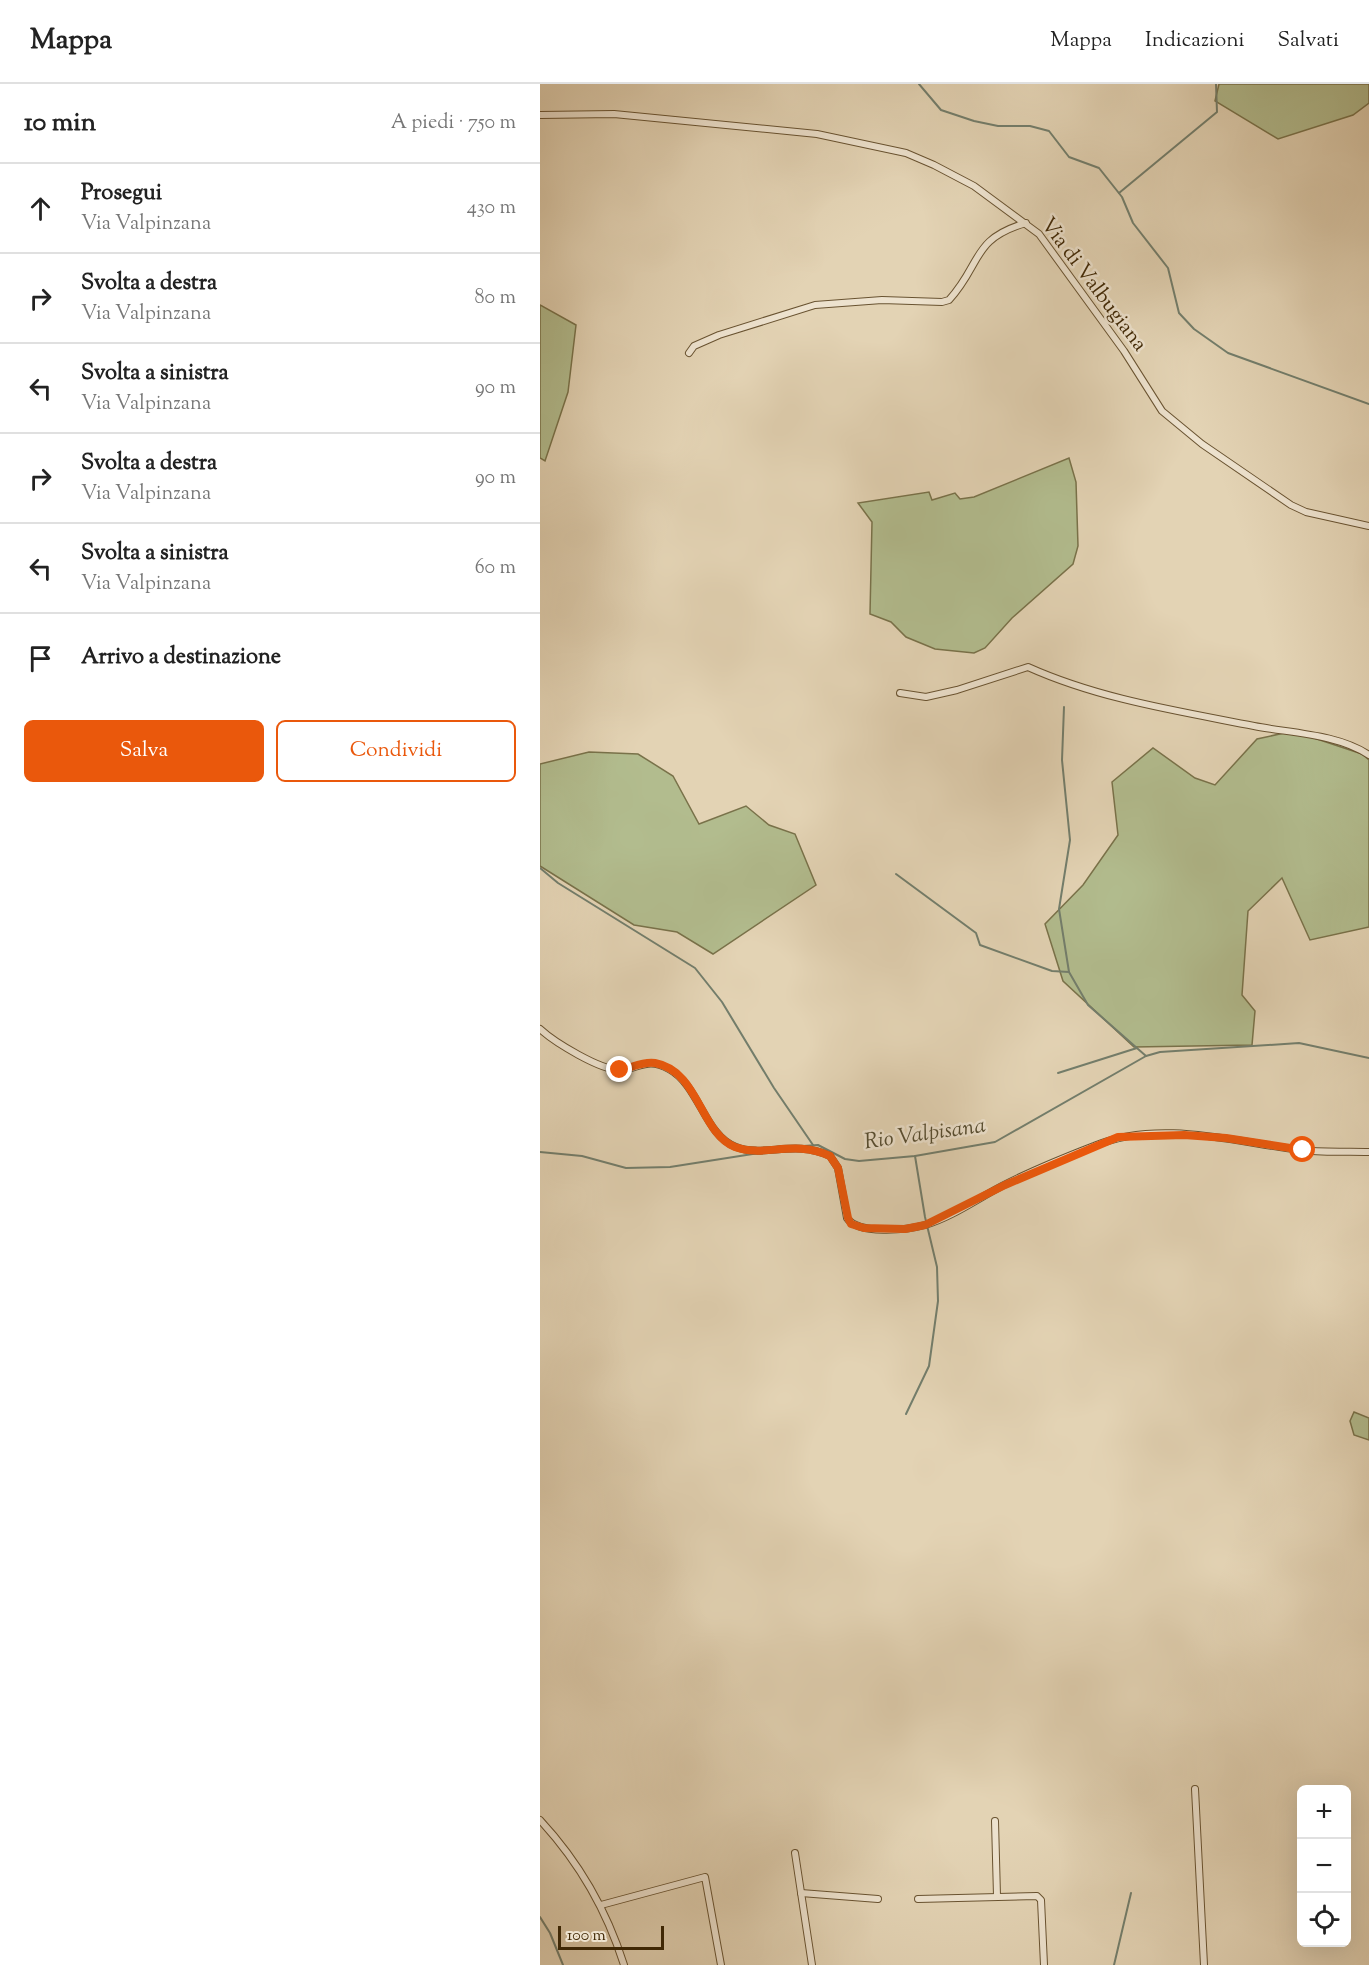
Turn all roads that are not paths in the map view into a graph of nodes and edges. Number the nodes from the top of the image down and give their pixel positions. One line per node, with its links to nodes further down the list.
1 (540, 115): 2 (street, Via di Valbugiana)
2 (1026, 223): 3 (street); 4 (street, Via di Valbugiana)
3 (690, 353)
4 (1369, 526)
5 (900, 693): 6 (street)
6 (1369, 755)
7 (540, 1029): 8 (street)
8 (1369, 1152)
9 (1195, 1789): 22 (street)
10 (540, 1820): 17 (street)
11 (996, 1821): 14 (street)
12 (795, 1853): 13 (street)
13 (801, 1893): 15 (street); 20 (street)
14 (997, 1896): 16 (street); 21 (street)
15 (878, 1899)
16 (918, 1899)
17 (601, 1905): 18 (street); 19 (street)
18 (624, 1965)
19 (721, 1965)
20 (812, 1965)
21 (1044, 1965)
22 (1204, 1965)

